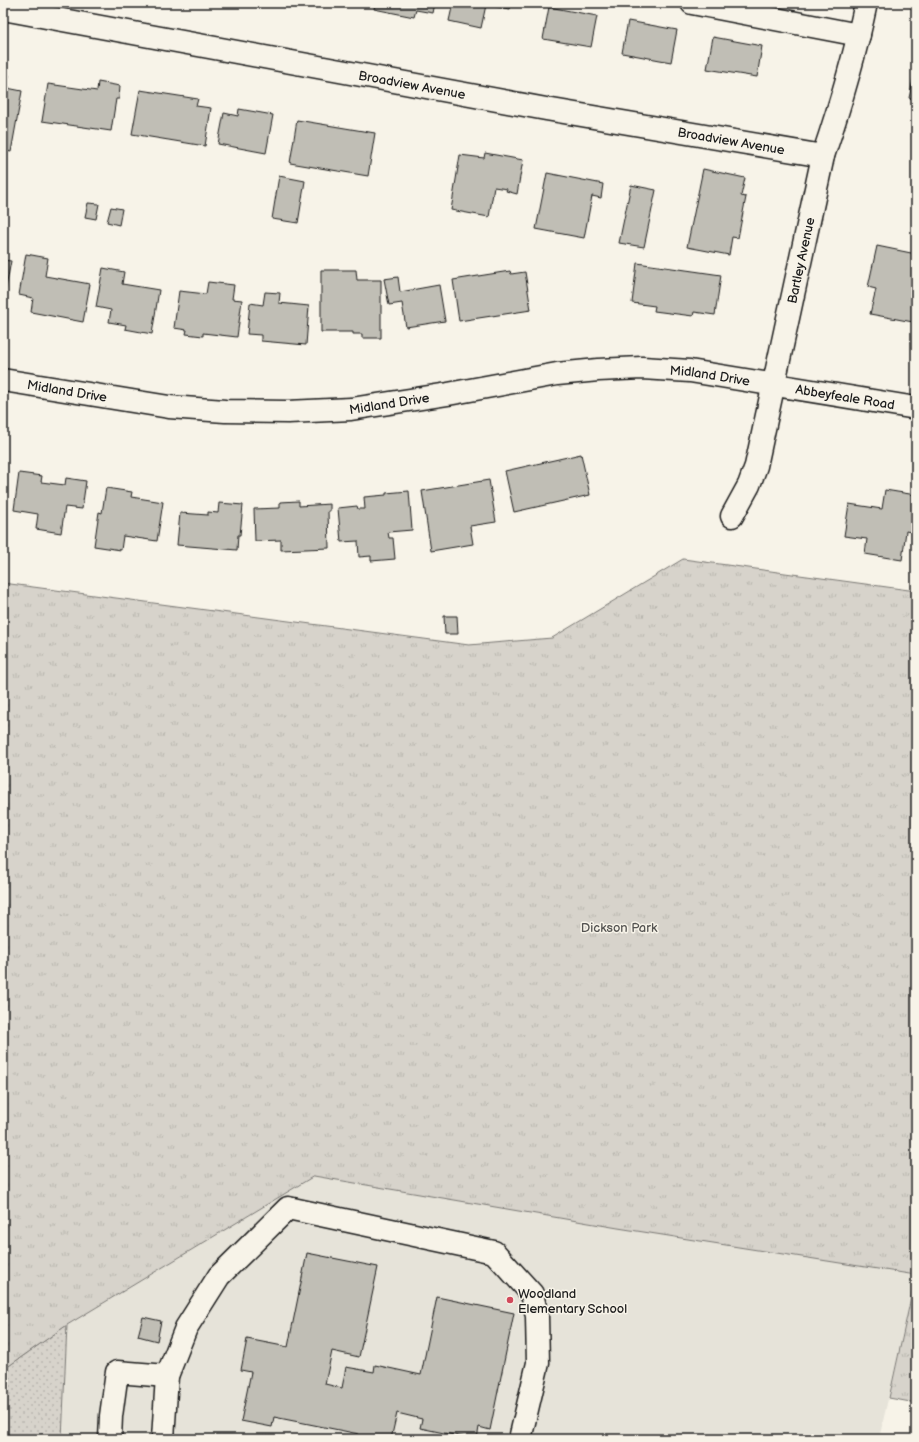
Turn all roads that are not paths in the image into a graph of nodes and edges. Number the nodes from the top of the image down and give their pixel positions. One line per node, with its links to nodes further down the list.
1 (692, 3): 3 (street)
2 (866, 3): 5 (street, Bartley Avenue)
3 (735, 7): 5 (street)
4 (3, 9): 6 (street, Broadview Avenue)
5 (859, 35): 6 (street, Bartley Avenue)
6 (823, 156): 8 (street, Bartley Avenue)
7 (3, 380): 8 (street, Midland Drive)
8 (774, 384): 9 (street, Abbeyfeale Road); 10 (street, Bartley Avenue)
9 (916, 408)
10 (732, 516)
11 (167, 1376): 12 (street); 13 (street); 14 (street)
12 (110, 1439)
13 (163, 1439)
14 (520, 1439)

